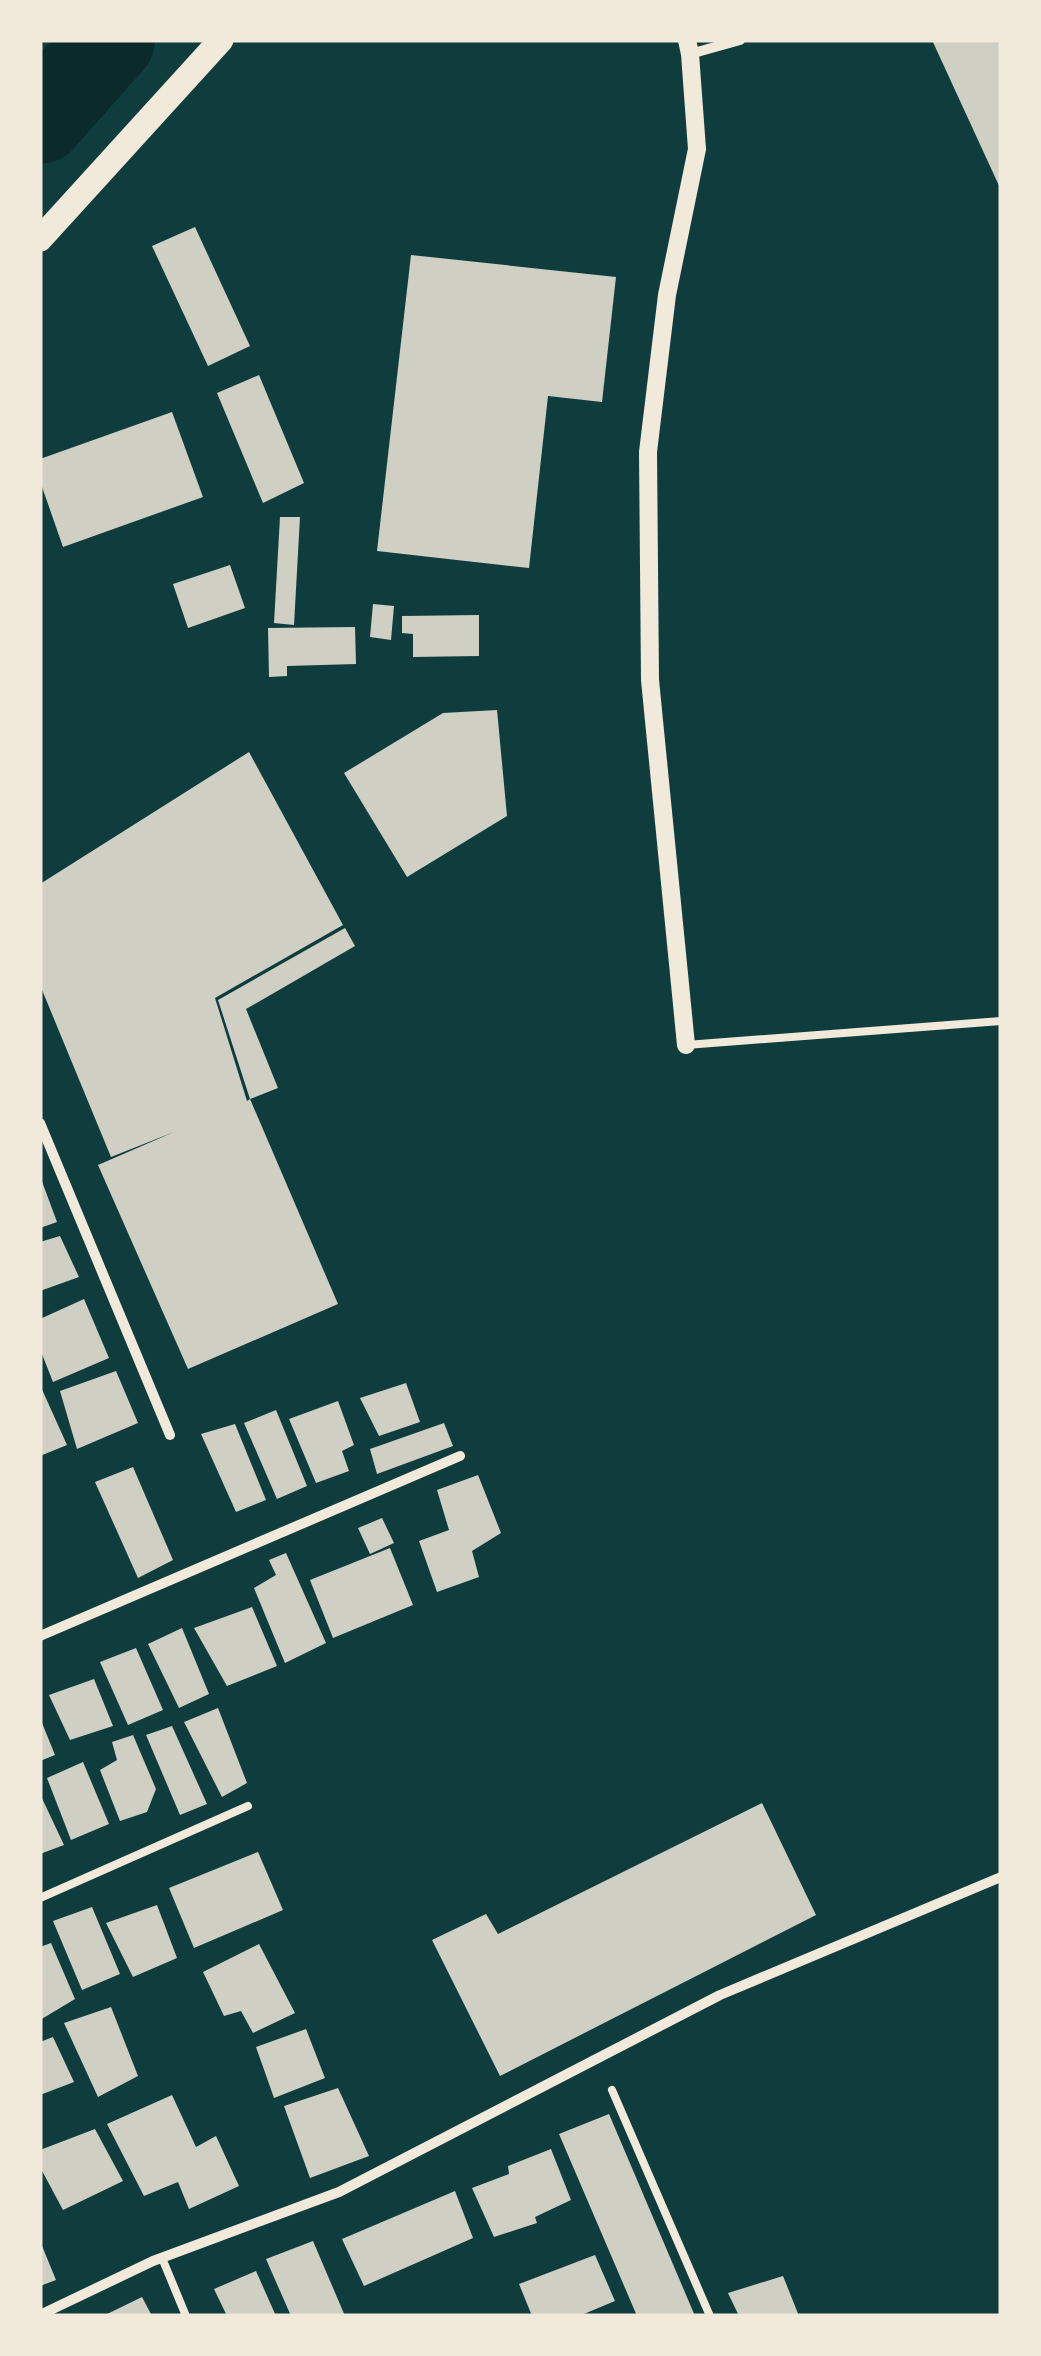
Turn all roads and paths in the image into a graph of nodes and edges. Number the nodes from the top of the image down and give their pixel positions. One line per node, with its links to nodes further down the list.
1 (221, 40): 4 (main road)
2 (740, 40): 3 (street)
3 (688, 47): 6 (street)
4 (40, 239)
5 (1001, 1021): 6 (lane)
6 (686, 1045)
7 (40, 1124): 8 (street)
8 (170, 1435)
9 (460, 1456): 10 (street)
10 (40, 1636)
11 (248, 1806): 13 (lane)
12 (1001, 1877): 15 (street)
13 (40, 1898)
14 (612, 2090): 18 (lane)
15 (162, 2258): 16 (street); 17 (lane)
16 (40, 2315)
17 (186, 2316)
18 (710, 2316)

